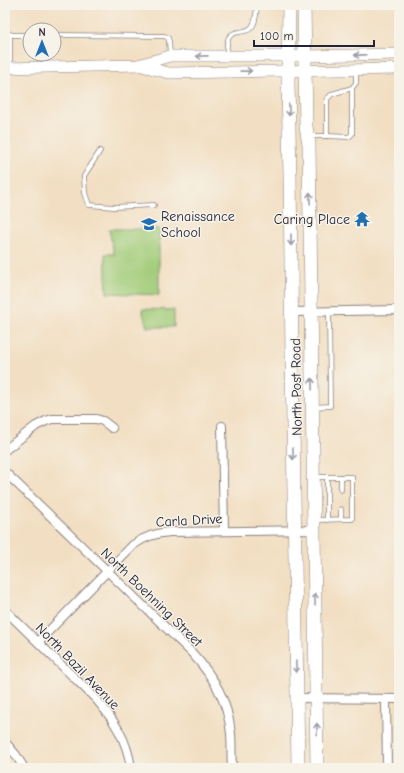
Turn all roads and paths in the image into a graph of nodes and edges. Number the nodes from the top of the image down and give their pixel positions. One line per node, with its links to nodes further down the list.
1 (257, 5): 10 (lane)
2 (289, 5): 11 (main road, North Post Road)
3 (304, 5): 12 (main road, North Post Road)
4 (5, 34): 5 (lane)
5 (10, 34): 7 (lane); 14 (lane)
6 (62, 34): 9 (lane)
7 (22, 35)
8 (399, 54): 12 (main road, one-way to 12)
9 (170, 56): 10 (main road, one-way to 9); 13 (main road)
10 (227, 56): 11 (main road)
11 (289, 56): 12 (main road); 17 (main road, North Post Road)
12 (305, 56): 18 (main road, North Post Road)
13 (138, 65): 14 (main road); 17 (main road, one-way to 17)
14 (8, 68)
15 (399, 69): 16 (main road)
16 (356, 70): 18 (main road); 19 (lane)
17 (288, 71): 18 (main road); 25 (main road, North Post Road, one-way to 25)
18 (305, 71): 20 (main road, North Post Road)
19 (352, 88): 21 (lane); 21 (lane)
20 (308, 136): 21 (lane); 26 (main road, North Post Road, one-way to 20)
21 (327, 136)
22 (100, 151): 23 (lane)
23 (154, 205)
24 (399, 310): 27 (street)
25 (291, 312): 26 (street); 41 (main road, North Post Road, one-way to 41)
26 (311, 312): 27 (street); 28 (main road, North Post Road, one-way to 26)
27 (329, 312): 28 (lane)
28 (312, 407): 33 (main road, North Post Road)
29 (222, 426): 42 (street)
30 (112, 428): 31 (street)
31 (5, 450)
32 (5, 472): 43 (street, North Boehning Street)
33 (313, 477): 34 (lane); 40 (main road, North Post Road)
34 (327, 477): 35 (lane); 39 (lane)
35 (341, 477): 36 (lane); 38 (lane)
36 (341, 490)
37 (341, 509): 38 (lane)
38 (341, 519): 39 (lane)
39 (327, 520): 40 (lane)
40 (314, 525): 41 (street, Carla Drive); 47 (main road, North Post Road, one-way to 40)
41 (294, 530): 42 (street, Carla Drive); 46 (main road, North Post Road, one-way to 46)
42 (224, 531): 43 (street, Carla Drive)
43 (108, 572): 45 (street, Carla Drive); 53 (street, North Boehning Street)
44 (5, 610): 45 (street, North Bazil Avenue)
45 (38, 642): 52 (street, North Bazil Avenue)
46 (297, 698): 47 (street); 54 (main road, North Post Road)
47 (316, 698): 48 (street); 55 (main road, North Post Road, one-way to 47)
48 (386, 699): 49 (street); 56 (street)
49 (399, 699)
50 (5, 742): 51 (street)
51 (24, 768)
52 (132, 768)
53 (232, 768)
54 (298, 768)
55 (317, 768)
56 (387, 768)

